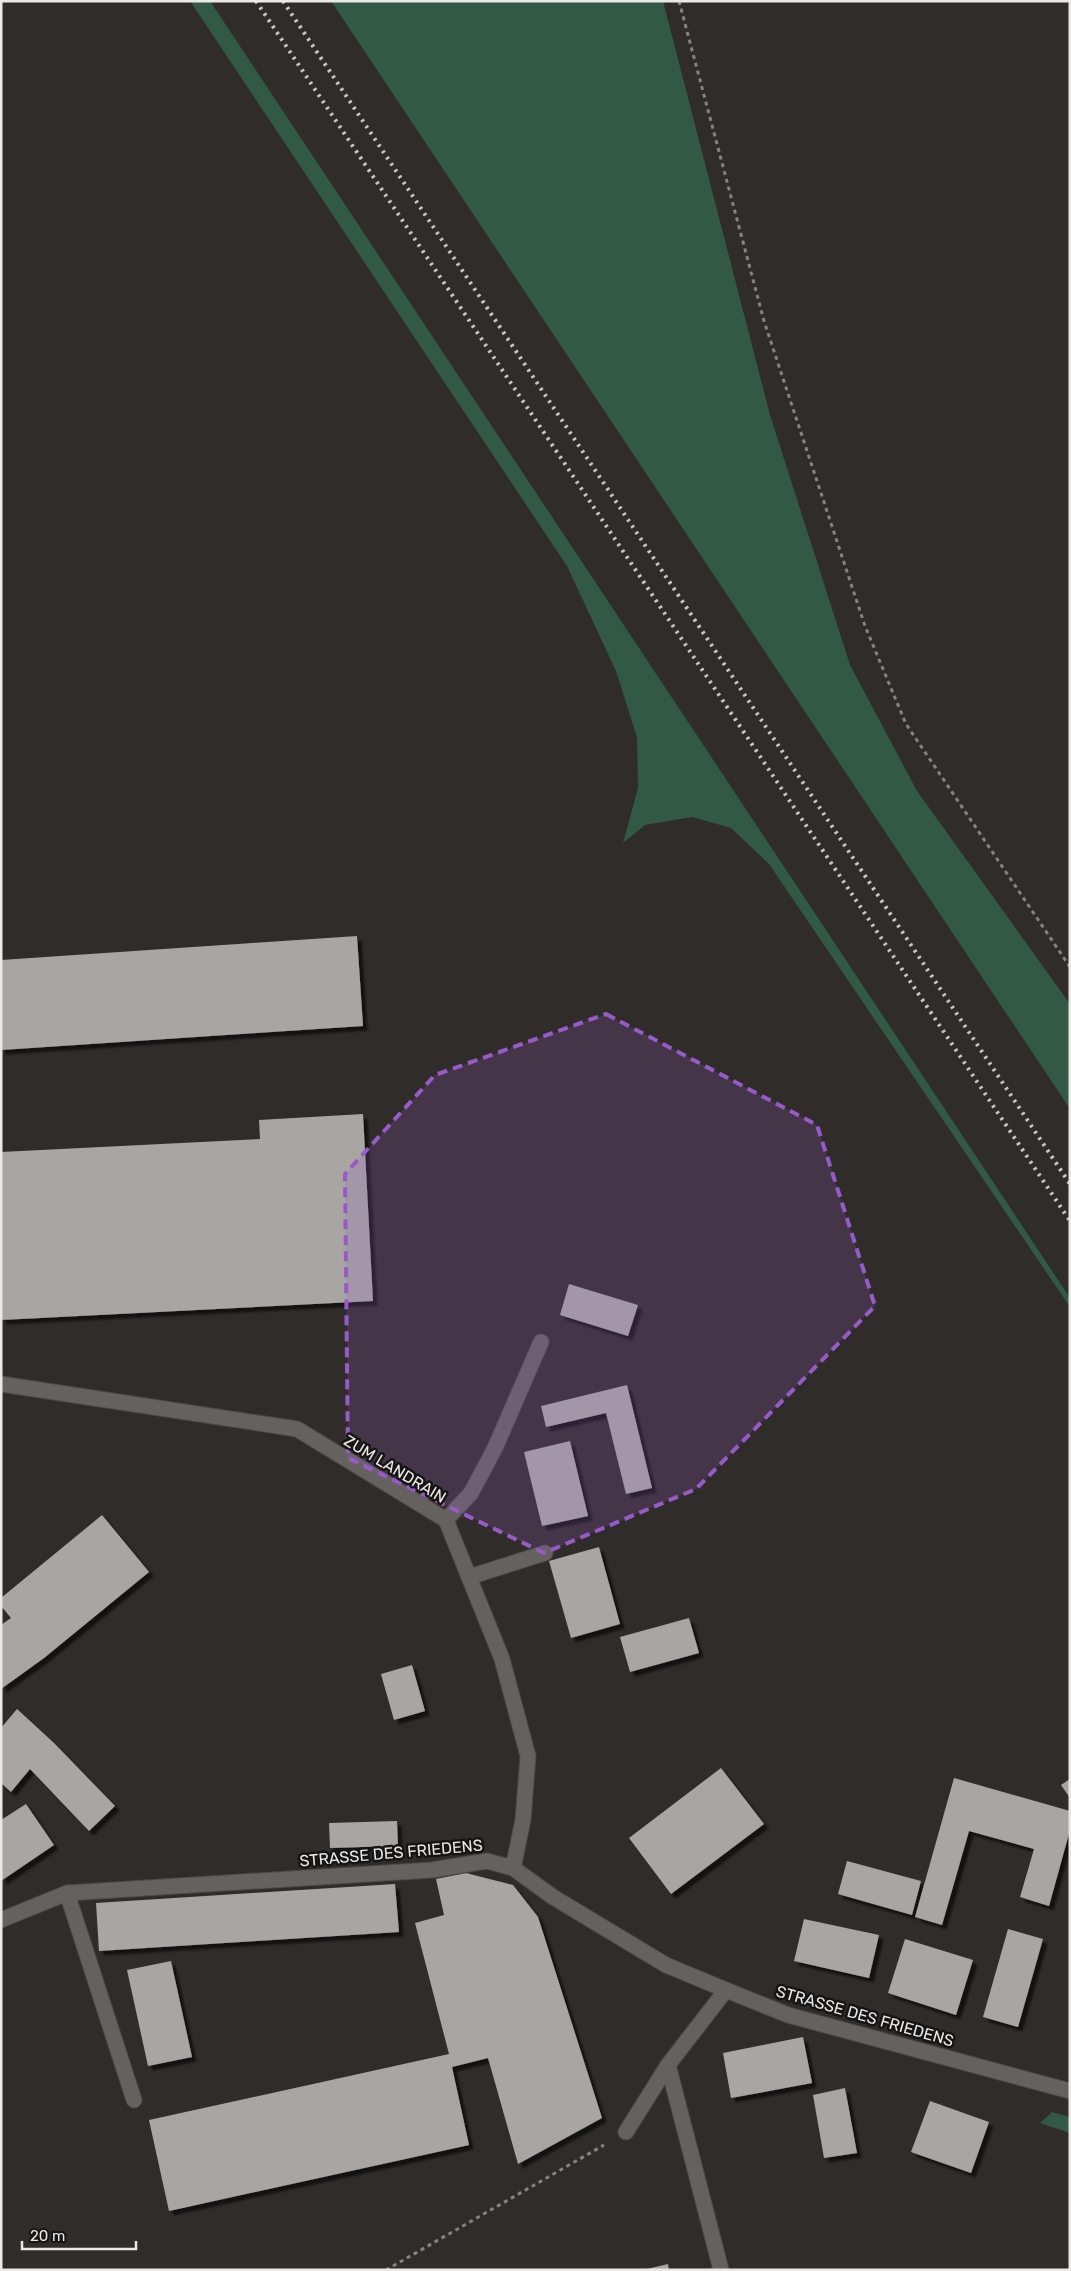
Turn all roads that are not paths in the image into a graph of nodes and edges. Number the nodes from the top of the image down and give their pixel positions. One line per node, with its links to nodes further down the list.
1 (541, 1342): 3 (street)
2 (1, 1384): 3 (street, ZUM LANDRAIN)
3 (446, 1520): 5 (street, ZUM LANDRAIN)
4 (545, 1553): 5 (street)
5 (469, 1577): 6 (street, ZUM LANDRAIN)
6 (513, 1868): 7 (street, STRASSE DES FRIEDENS); 9 (street, STRASSE DES FRIEDENS)
7 (68, 1893): 8 (street, STRASSE DES FRIEDENS); 12 (street)
8 (1, 1920)
9 (726, 1990): 10 (street); 11 (street, STRASSE DES FRIEDENS)
10 (668, 2064): 13 (street); 14 (street)
11 (1070, 2091)
12 (134, 2100)
13 (626, 2132)
14 (721, 2270)

